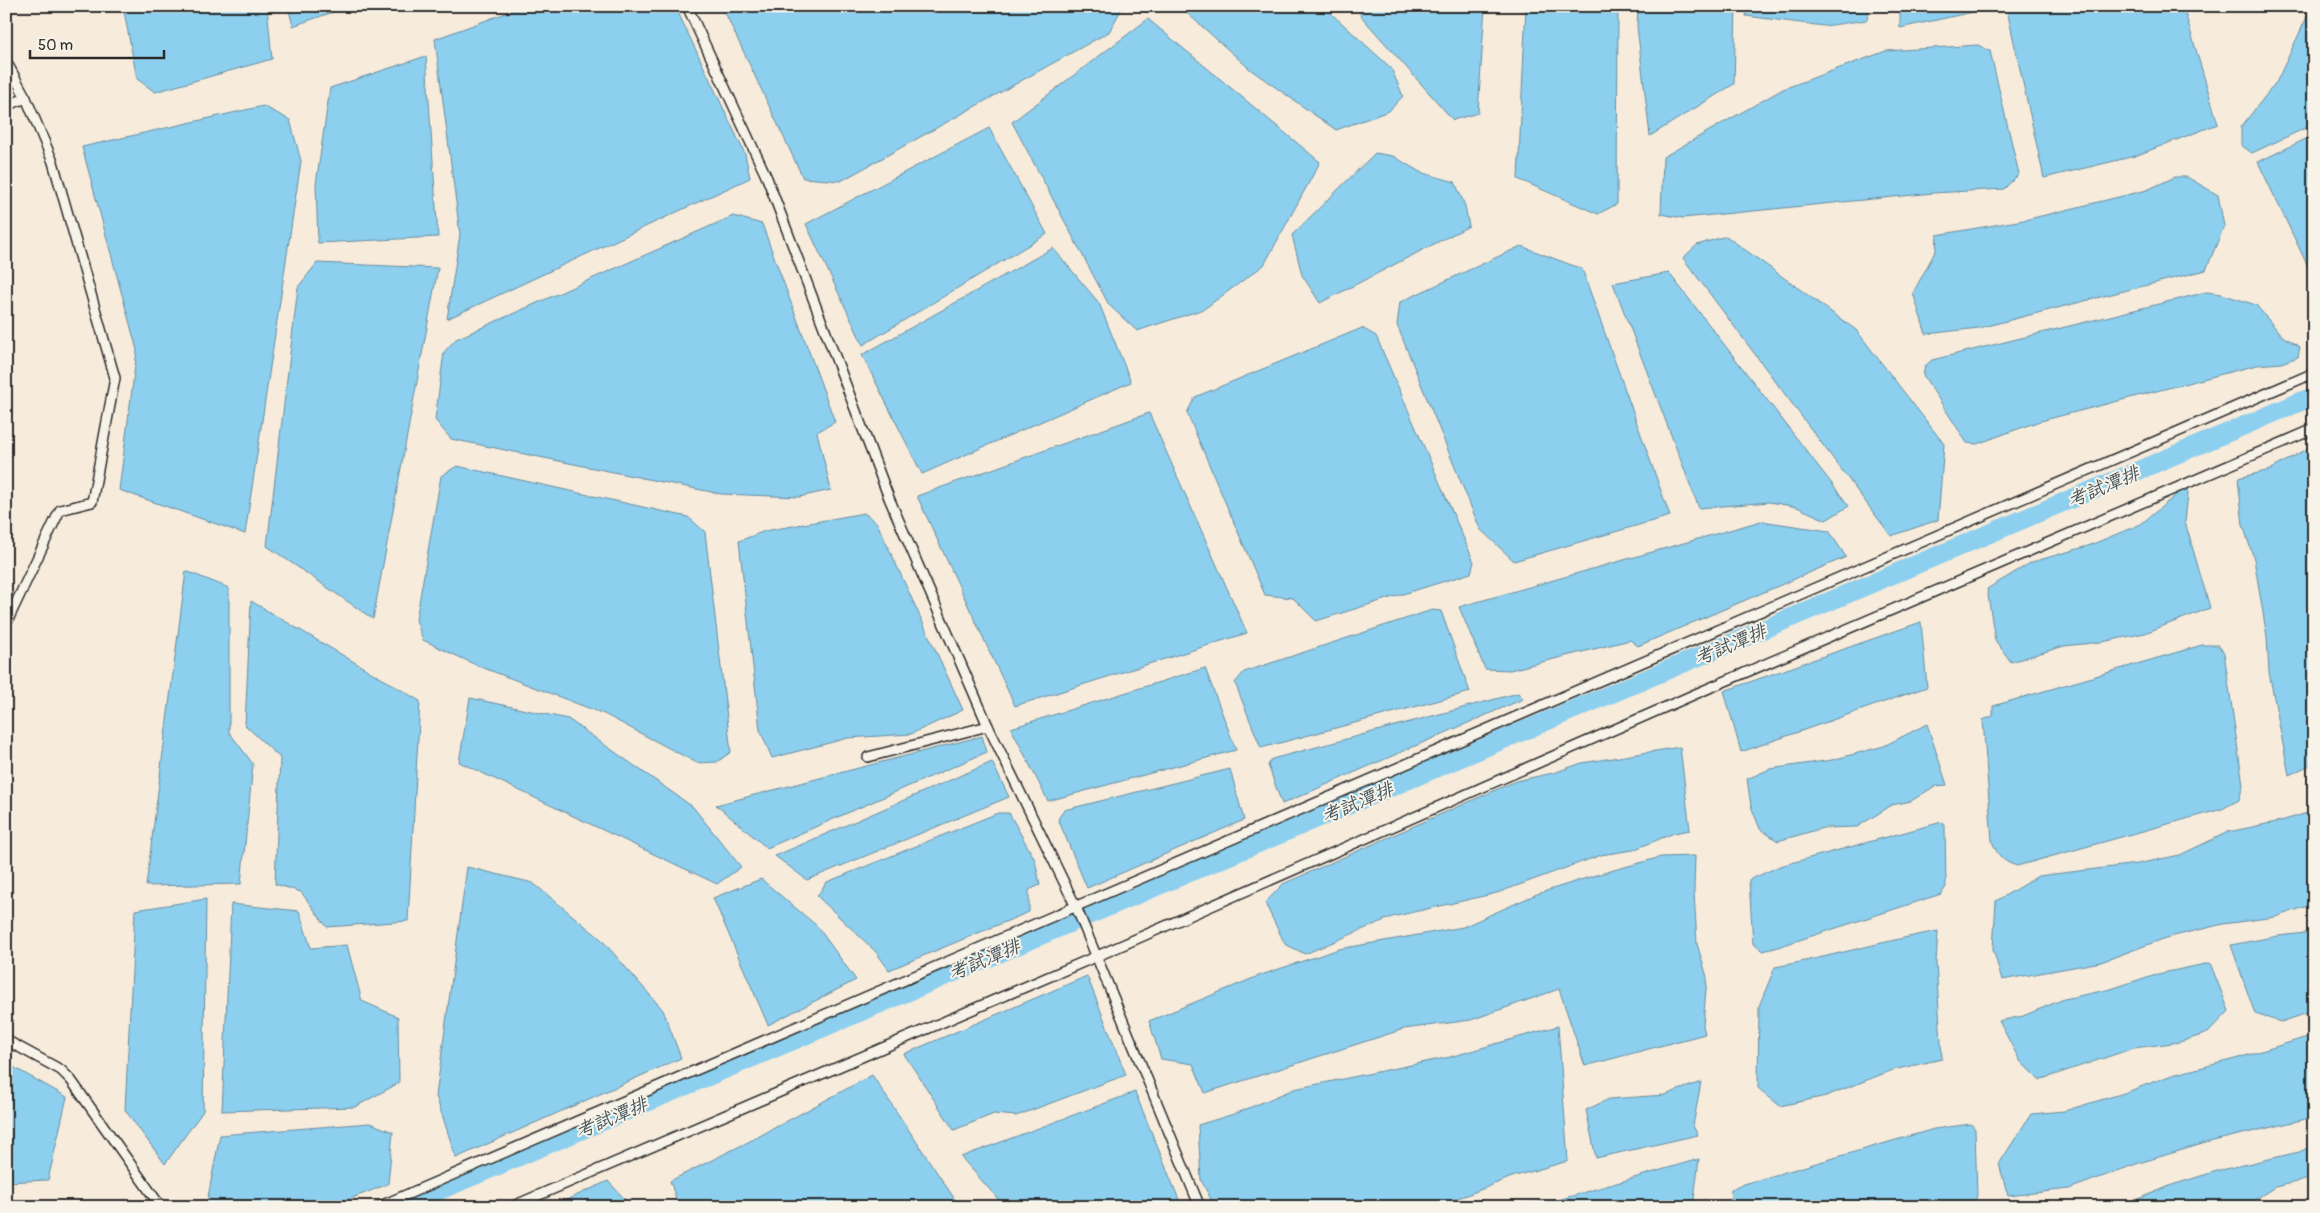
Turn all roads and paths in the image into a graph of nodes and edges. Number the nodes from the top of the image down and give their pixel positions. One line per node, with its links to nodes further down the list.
1 (687, 6): 8 (lane)
2 (6, 61): 3 (lane)
3 (26, 98): 4 (lane); 7 (lane)
4 (6, 106)
5 (2314, 373): 10 (lane)
6 (2314, 429): 11 (lane)
7 (6, 624)
8 (988, 726): 9 (lane); 10 (lane)
9 (868, 757)
10 (1078, 910): 11 (lane); 14 (lane)
11 (1094, 953): 15 (lane); 16 (lane)
12 (6, 1040): 13 (lane)
13 (161, 1207)
14 (378, 1207)
15 (511, 1207)
16 (1200, 1207)

